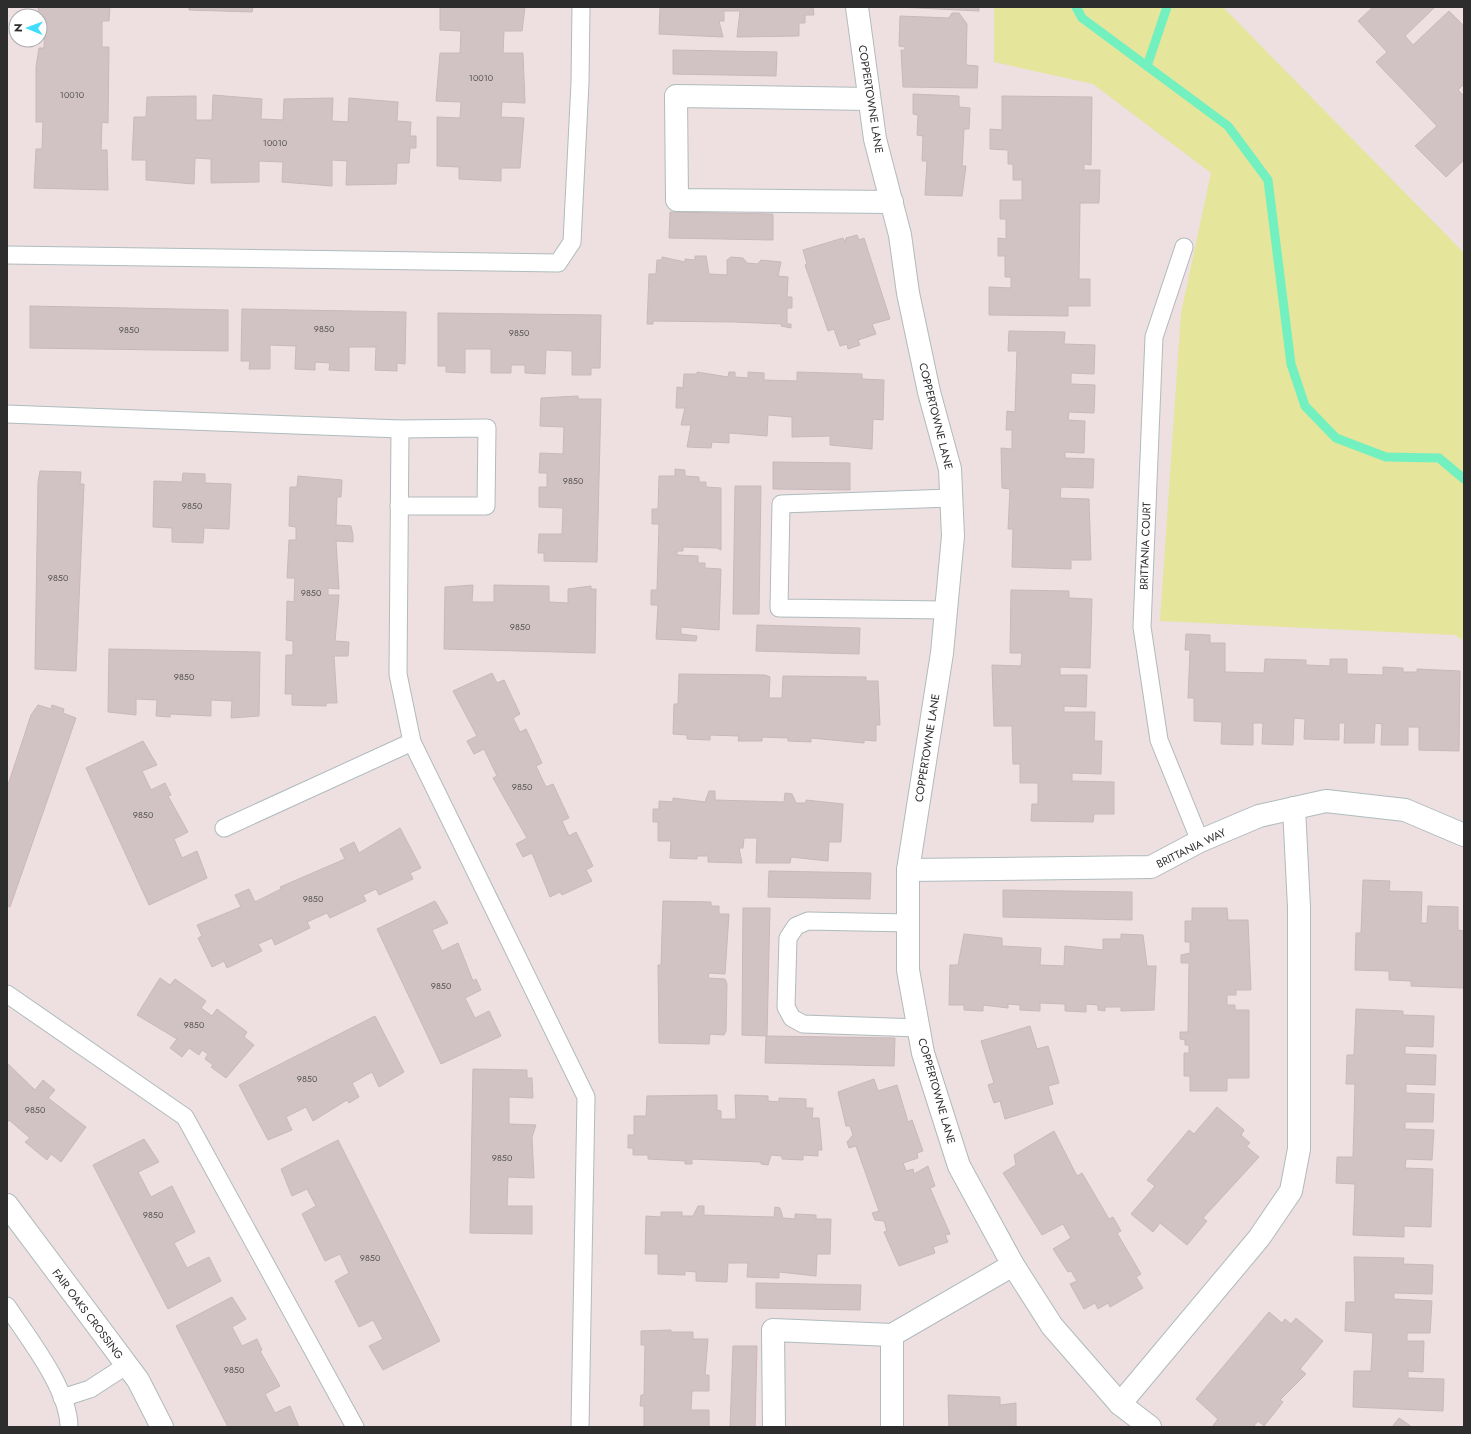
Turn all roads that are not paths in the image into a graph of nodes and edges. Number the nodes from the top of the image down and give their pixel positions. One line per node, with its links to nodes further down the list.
1 (581, 7): 6 (lane)
2 (857, 7): 3 (street, COPPERTOWNE LANE)
3 (869, 98): 4 (street, COPPERTOWNE LANE); 4 (street)
4 (892, 202): 9 (street, COPPERTOWNE LANE)
5 (1184, 248): 16 (lane, BRITTANIA COURT)
6 (7, 255)
7 (7, 414): 8 (lane)
8 (400, 429): 10 (lane); 10 (lane)
9 (951, 498): 11 (street, COPPERTOWNE LANE); 11 (lane)
10 (399, 506): 12 (lane)
11 (946, 610): 17 (street, COPPERTOWNE LANE)
12 (412, 742): 14 (lane); 31 (lane)
13 (1294, 808): 15 (street, BRITTANIA WAY); 16 (street, BRITTANIA WAY); 27 (street)
14 (224, 828)
15 (1464, 835)
16 (1200, 841): 17 (street, BRITTANIA WAY)
17 (908, 870): 18 (street, COPPERTOWNE LANE)
18 (908, 923): 20 (street, COPPERTOWNE LANE); 20 (lane)
19 (7, 994): 30 (lane)
20 (919, 1028): 22 (street, COPPERTOWNE LANE)
21 (7, 1205): 25 (street, FAIR OAKS CROSSING)
22 (1012, 1265): 24 (street); 27 (street, COPPERTOWNE LANE)
23 (7, 1306): 26 (lane)
24 (892, 1335): 32 (street); 33 (street)
25 (127, 1365): 26 (lane); 29 (street, FAIR OAKS CROSSING)
26 (62, 1398): 28 (lane)
27 (1120, 1404): 34 (street, COPPERTOWNE LANE)
28 (69, 1427)
29 (162, 1427)
30 (356, 1427)
31 (580, 1427)
32 (774, 1427)
33 (892, 1427)
34 (1150, 1427)

